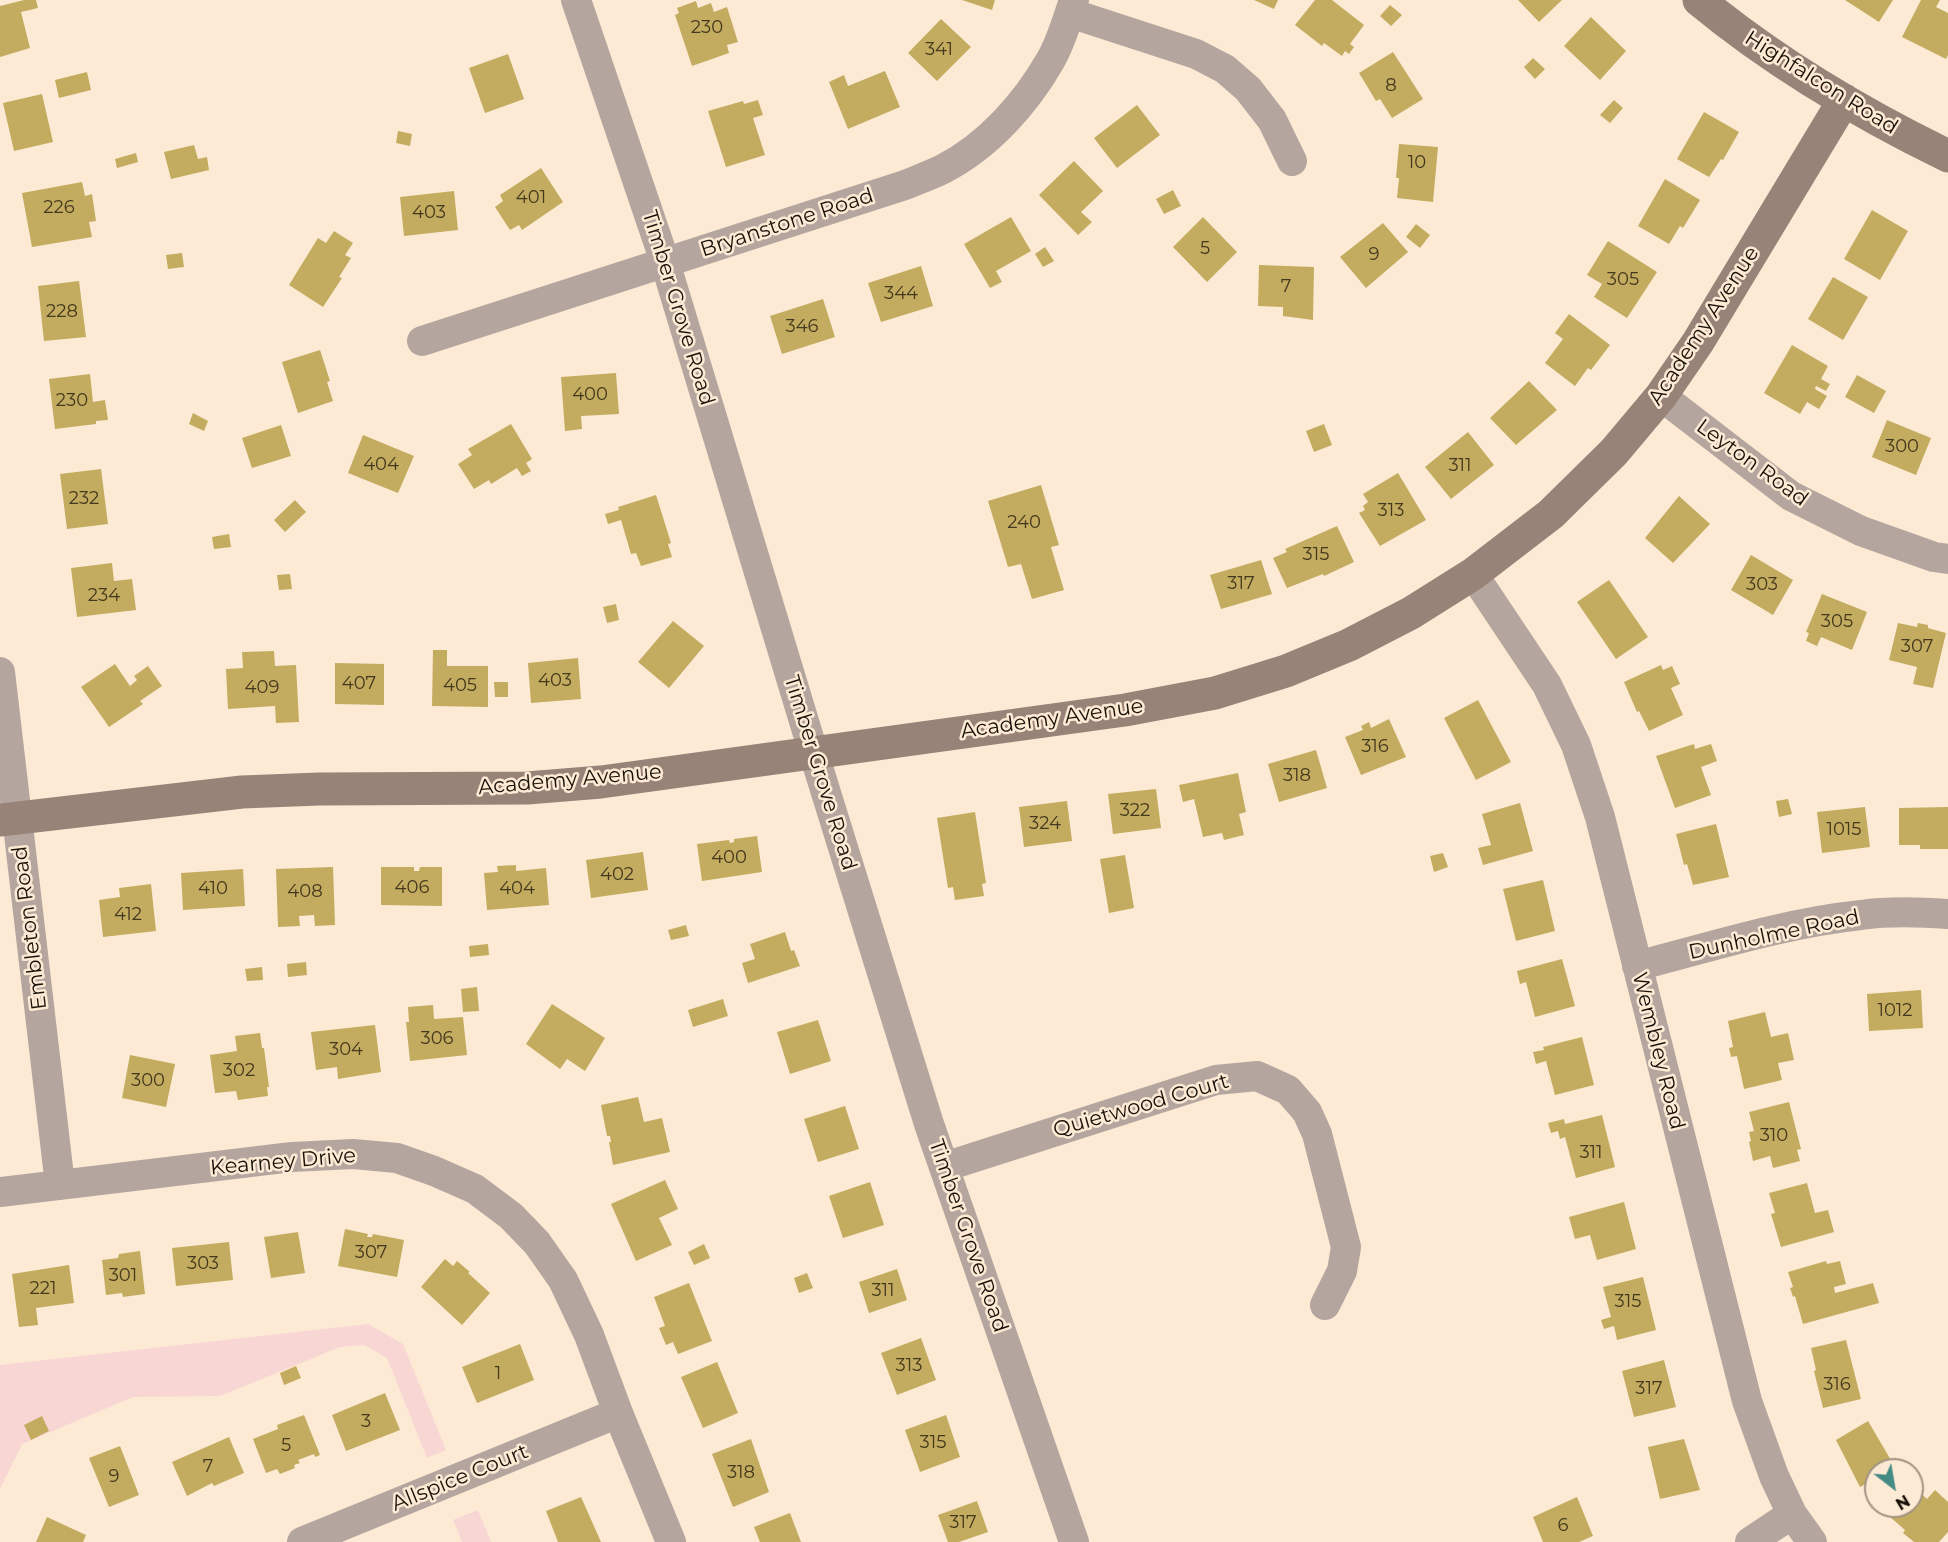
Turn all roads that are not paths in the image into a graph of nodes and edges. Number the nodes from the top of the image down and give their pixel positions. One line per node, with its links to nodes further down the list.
1 (576, 0): 7 (street, Timber Grove Road)
2 (1699, 0): 4 (street, Highfalcon Road)
3 (1072, 7): 6 (street); 7 (street, Bryanstone Road)
4 (1844, 100): 5 (street, Highfalcon Road); 9 (street, Academy Avenue)
5 (1948, 156)
6 (1292, 161)
7 (665, 262): 8 (street, Bryanstone Road); 13 (street, Timber Grove Road)
8 (422, 341)
9 (1661, 396): 10 (street, Leyton Road); 11 (street, Academy Avenue)
10 (1948, 559)
11 (1473, 574): 13 (street, Academy Avenue); 16 (street, Wembley Road)
12 (0, 672): 14 (street, Embleton Road)
13 (813, 751): 14 (street, Academy Avenue); 17 (street, Timber Grove Road)
14 (9, 819): 18 (street, Embleton Road)
15 (1948, 914): 16 (street, Dunholme Road)
16 (1637, 966): 22 (street, Wembley Road)
17 (944, 1167): 20 (street, Quietwood Court); 25 (street, Timber Grove Road)
18 (60, 1185): 19 (street, Kearney Drive); 21 (street, Kearney Drive)
19 (0, 1192)
20 (1325, 1305)
21 (618, 1413): 23 (street, Allspice Court); 24 (street, Kearney Drive)
22 (1792, 1514): 26 (street); 27 (street, Wembley Road)
23 (302, 1542)
24 (671, 1542)
25 (1074, 1542)
26 (1750, 1542)
27 (1812, 1542)

